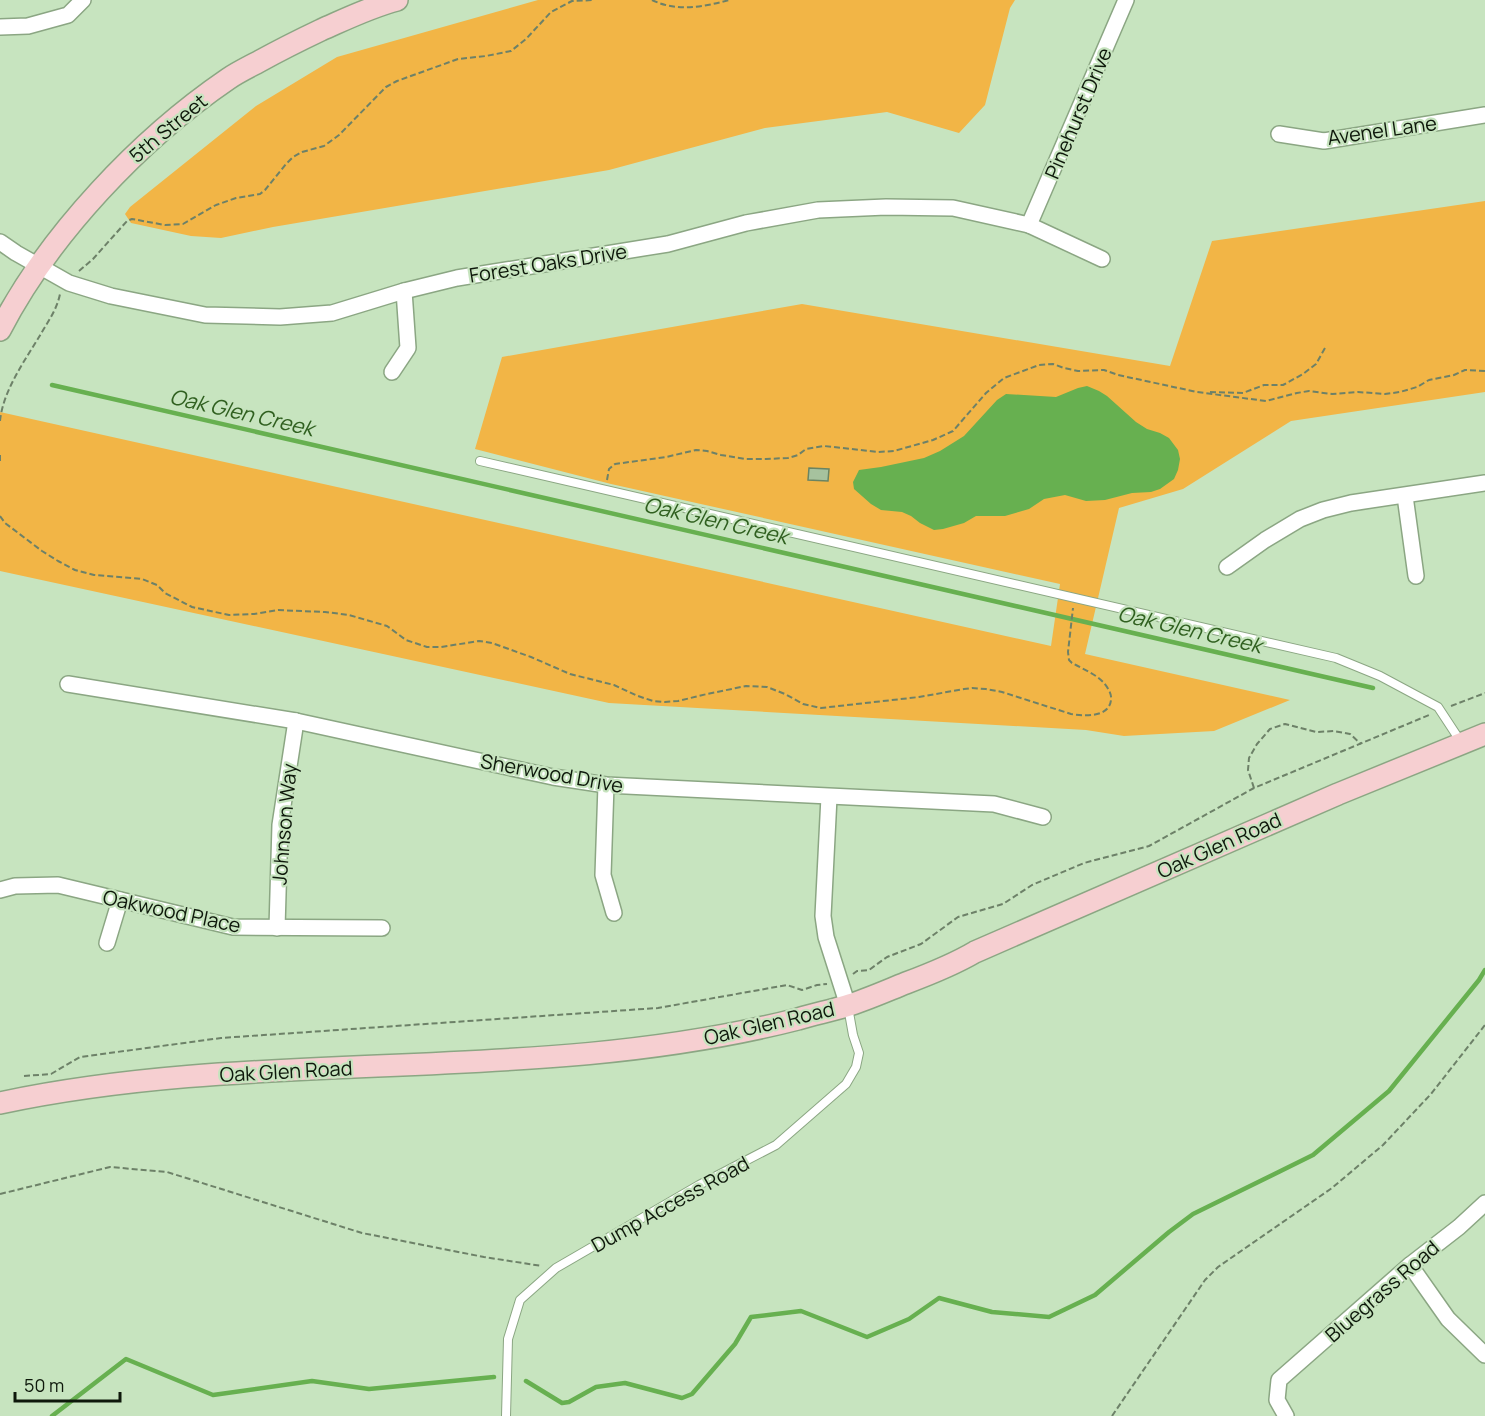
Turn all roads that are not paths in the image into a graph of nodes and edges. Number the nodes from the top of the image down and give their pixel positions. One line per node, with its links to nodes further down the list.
1 (83, 0): 4 (street)
2 (397, 0): 10 (main road, 5th Street)
3 (1126, 0): 7 (street, Pinehurst Drive)
4 (0, 27)
5 (1485, 115): 6 (street, Avenel Lane)
6 (1279, 134)
7 (1029, 225): 9 (street, Forest Oaks Drive); 11 (street, Forest Oaks Drive)
8 (0, 242): 10 (street, Forest Oaks Drive)
9 (1102, 259)
10 (40, 266): 11 (street, Forest Oaks Drive); 12 (main road, 5th Street)
11 (404, 291): 13 (street)
12 (0, 330)
13 (393, 372)
14 (480, 461): 22 (lane)
15 (1485, 483): 16 (street)
16 (1405, 496): 17 (street); 18 (street)
17 (1227, 567)
18 (1416, 576)
19 (68, 684): 20 (street, Sherwood Drive)
20 (296, 721): 23 (street, Sherwood Drive); 29 (street, Johnson Way)
21 (1485, 734): 22 (main road, Oak Glen Road)
22 (1462, 743): 32 (main road, Oak Glen Road)
23 (606, 785): 24 (street, Sherwood Drive); 28 (street)
24 (829, 797): 25 (street, Sherwood Drive); 32 (street)
25 (1042, 817)
26 (0, 890): 27 (street, Oakwood Place)
27 (120, 900): 29 (street, Oakwood Place); 31 (street)
28 (614, 913)
29 (277, 928): 30 (street, Oakwood Place)
30 (382, 928)
31 (107, 943)
32 (848, 1006): 33 (main road, Oak Glen Road); 37 (lane, Dump Access Road)
33 (0, 1102)
34 (1485, 1203): 35 (street, Bluegrass Road)
35 (1410, 1265): 36 (street); 38 (street, Bluegrass Road)
36 (1485, 1355)
37 (506, 1416)
38 (1286, 1416)

